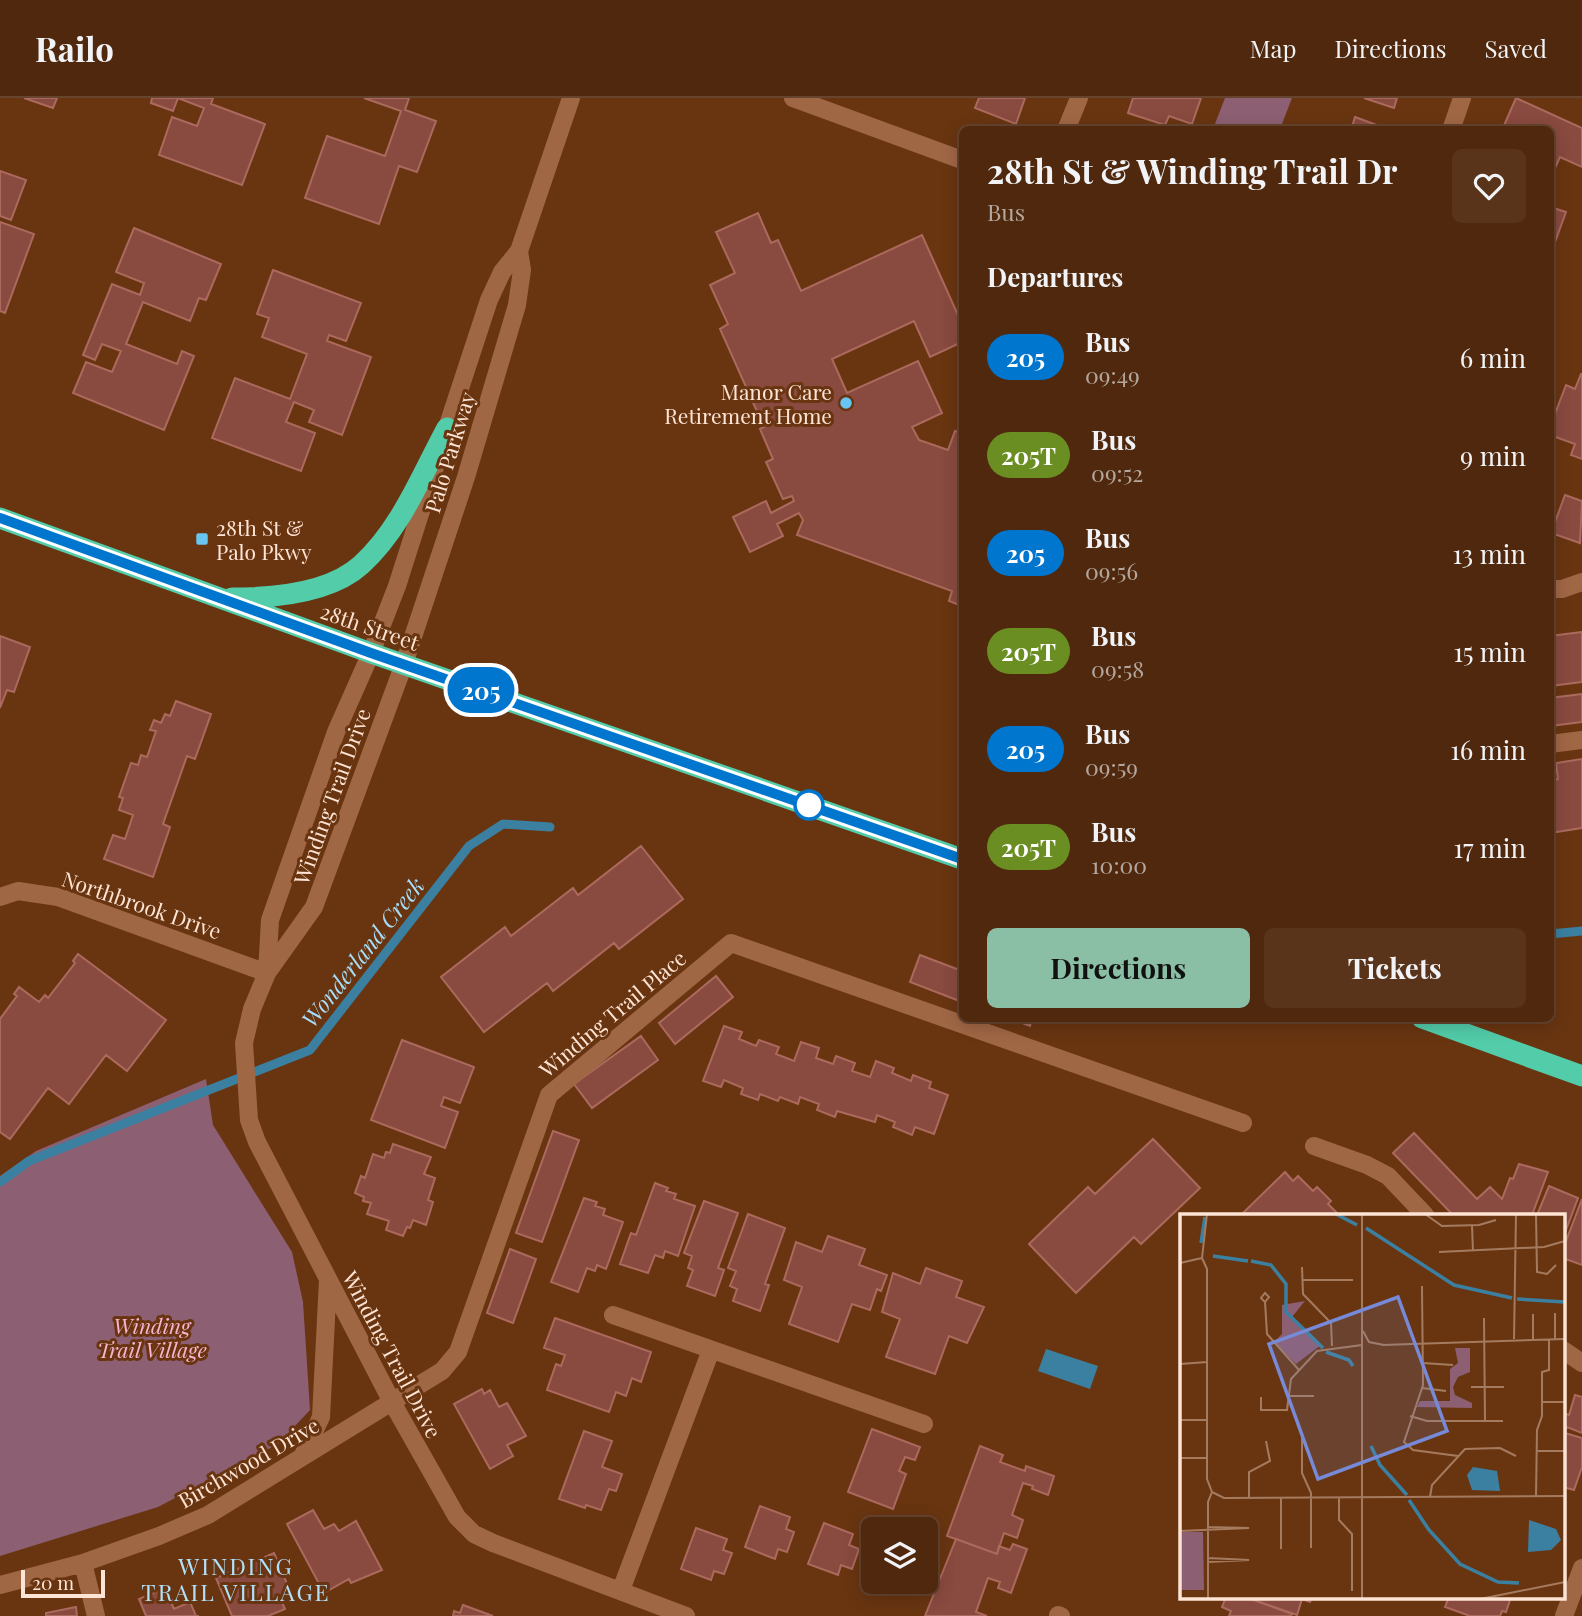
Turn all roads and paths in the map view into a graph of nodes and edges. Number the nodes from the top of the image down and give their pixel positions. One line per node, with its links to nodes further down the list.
1 (572, 98): 8 (street, Palo Parkway)
2 (793, 98): 7 (street)
3 (1079, 98): 5 (street)
4 (1462, 98): 6 (street)
5 (1068, 126)
6 (1452, 126)
7 (959, 159)
8 (519, 251): 9 (street, Palo Parkway); 15 (street, Palo Parkway)
9 (447, 428): 13 (highway); 14 (street, Palo Parkway)
10 (0, 518): 13 (highway, 28th Street)
11 (1582, 582): 12 (street)
12 (1554, 589)
13 (219, 597): 14 (highway, 28th Street)
14 (371, 653): 15 (highway, 28th Street); 20 (street, Winding Trail Drive)
15 (404, 664): 18 (highway, 28th Street); 20 (street, Winding Trail Drive)
16 (1582, 740): 17 (street)
17 (1554, 744)
18 (959, 858)
19 (0, 897): 20 (street, Northbrook Drive)
20 (267, 973): 26 (street, Winding Trail Drive)
21 (1433, 1022): 22 (highway)
22 (1582, 1076)
23 (1243, 1123): 31 (street, Winding Trail Place)
24 (1314, 1146): 25 (street)
25 (1424, 1214)
26 (328, 1280): 31 (street, Winding Trail Drive); 33 (street)
27 (613, 1315): 28 (street)
28 (711, 1350): 32 (street); 37 (street)
29 (1564, 1351): 30 (street)
30 (1582, 1363)
31 (392, 1402): 33 (street, Birchwood Drive); 37 (street, Winding Trail Drive)
32 (924, 1424)
33 (301, 1459): 34 (street, Birchwood Drive)
34 (83, 1563): 36 (street, Birchwood Drive); 38 (street)
35 (1582, 1568): 40 (street)
36 (0, 1585)
37 (621, 1590): 39 (street, Winding Trail Drive)
38 (96, 1616)
39 (686, 1616)
40 (1564, 1616)

